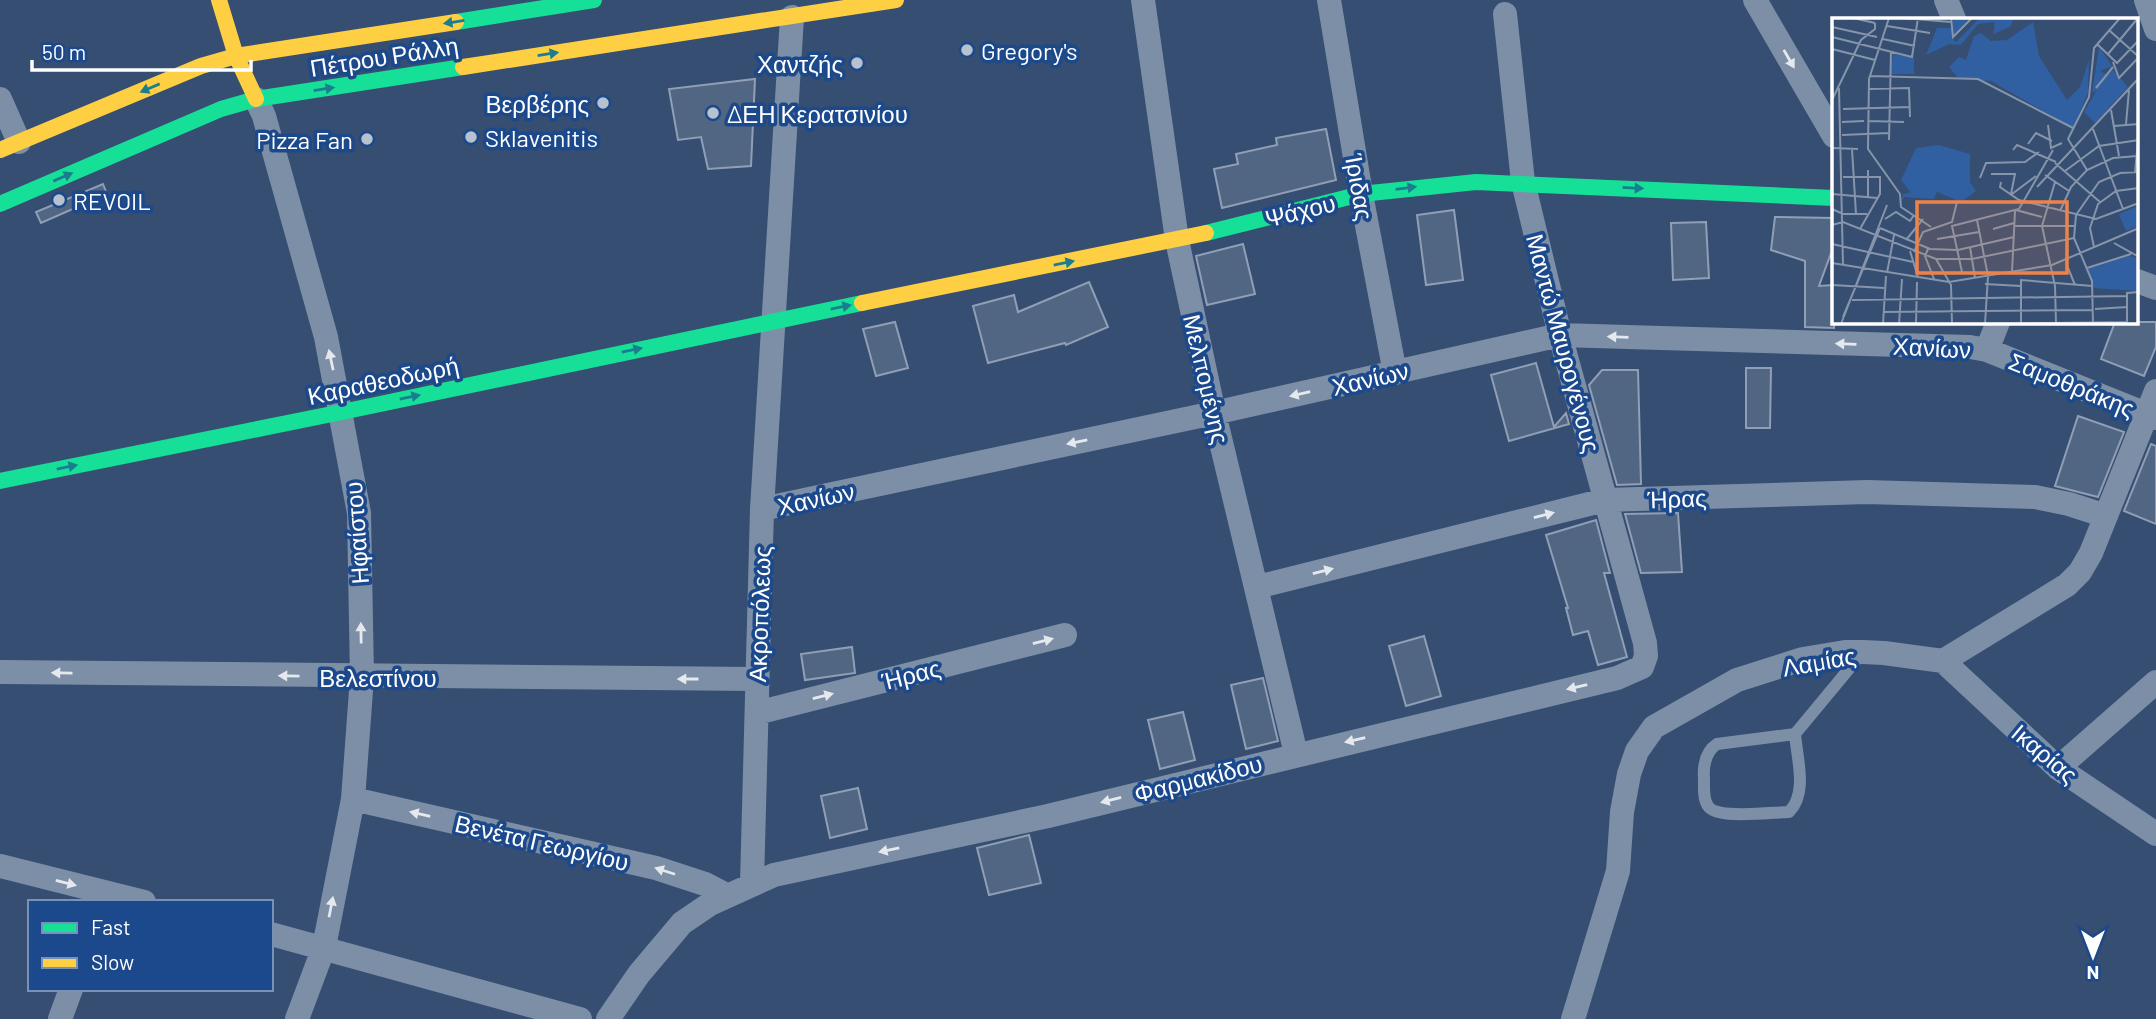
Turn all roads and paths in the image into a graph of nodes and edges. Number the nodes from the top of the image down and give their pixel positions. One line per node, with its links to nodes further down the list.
1 (219, 0): 13 (street, Ηφαίστου)
2 (594, 0): 13 (street, Πέτρου Ράλλη, one-way to 13)
3 (896, 0): 10 (street, Πέτρου Ράλλη)
4 (1143, 0): 22 (street, Μελπομένης)
5 (1329, 0): 19 (street, Ίριδας)
6 (1755, 0): 16 (street, one-way to 16)
7 (1946, 0): 11 (street)
8 (2146, 0): 12 (street)
9 (1505, 14): 18 (street, Μαντώ Μαυρογένους)
10 (792, 17): 15 (street, Πέτρου Ράλλη, one-way to 10); 25 (street, Ακροπόλεως)
11 (1954, 18)
12 (2156, 29)
13 (236, 56): 15 (street, Ηφαίστου); 17 (street, Πέτρου Ράλλη, one-way to 17)
14 (0, 99): 17 (street)
15 (256, 99): 21 (street, Πέτρου Ράλλη, one-way to 15); 31 (street, Ηφαίστου, one-way to 15)
16 (1832, 133)
17 (10, 146)
18 (1523, 182): 19 (street, Ψάχου, one-way to 18); 20 (street, Ψάχου, one-way to 20); 27 (street, Μαντώ Μαυρογένους)
19 (1361, 194): 22 (street, Ψάχου); 29 (street, Ίριδας)
20 (1832, 198)
21 (0, 204)
22 (1177, 240): 25 (street, Ψάχου, one-way to 22); 32 (street, Μελπομένης)
23 (2138, 281): 24 (street)
24 (2156, 288)
25 (774, 320): 31 (street, Καραθεοδωρή, one-way to 25); 36 (street, Ακροπόλεως)
26 (1997, 324): 28 (street)
27 (1560, 335): 28 (street, Χανίων, one-way to 27); 29 (street, Χανίων); 35 (street, Μαντώ Μαυρογένους)
28 (1987, 350): 33 (street, Σαμοθράκης)
29 (1395, 373): 32 (street, Χανίων, one-way to 32)
30 (2156, 391): 33 (street)
31 (342, 412): 34 (street, Καραθεοδωρή, one-way to 31); 44 (street, Ηφαίστου, one-way to 31)
32 (1214, 413): 36 (street, Χανίων, one-way to 36); 38 (street, Μελπομένης)
33 (2151, 416): 37 (street)
34 (0, 481)
35 (1605, 500): 37 (street, Ήρας); 38 (street, Ήρας, one-way to 35); 42 (street, Μαντώ Μαυρογένους)
36 (762, 509): 45 (street, Ακροπόλεως)
37 (2106, 516): 41 (street)
38 (1257, 587): 49 (street, Μελπομένης)
39 (1065, 635): 47 (street, Ήρας, one-way to 39)
40 (1863, 652): 41 (street, Λαμίας); 48 (lane); 65 (street, Λαμίας)
41 (1943, 661): 50 (street, Ικαρίας)
42 (1642, 667): 49 (street, Φαρμακίδου, one-way to 49)
43 (0, 672): 44 (street, Βελεστίνου, one-way to 43)
44 (362, 677): 45 (street, Βελεστίνου, one-way to 44); 51 (street, Ηφαίστου)
45 (756, 679): 47 (street, Ακροπόλεως)
46 (2156, 682): 50 (street)
47 (757, 713): 54 (street, Ακροπόλεως)
48 (1795, 734): 48 (lane)
49 (1296, 754): 54 (street, Φαρμακίδου, one-way to 54)
50 (2058, 768): 52 (street, Ικαρίας)
51 (353, 799): 56 (street, Βενέτα Γεωργίου, one-way to 51); 59 (street, Ηφαίστου, one-way to 51)
52 (2156, 834)
53 (0, 866): 55 (street, one-way to 55)
54 (752, 883): 56 (street)
55 (98, 896): 57 (street)
56 (729, 896): 64 (street)
57 (129, 900)
58 (273, 934): 59 (street)
59 (324, 947): 62 (street, Ηφαίστου); 63 (street)
60 (70, 991): 61 (street)
61 (60, 1019)
62 (297, 1019)
63 (580, 1019)
64 (608, 1019)
65 (1573, 1019)

